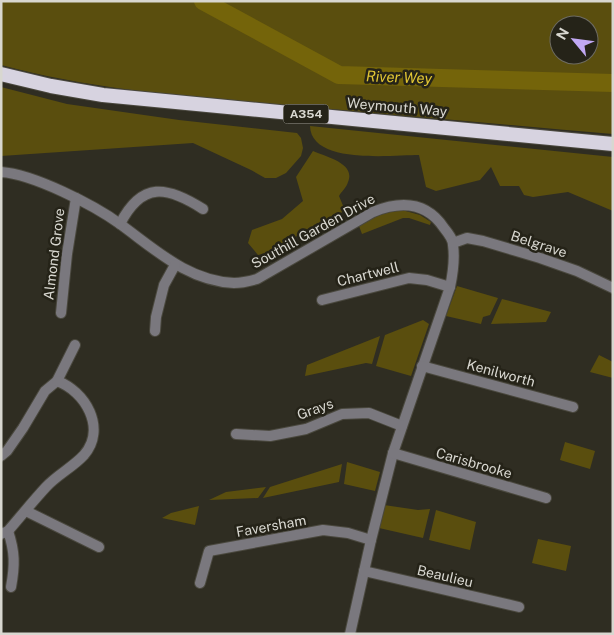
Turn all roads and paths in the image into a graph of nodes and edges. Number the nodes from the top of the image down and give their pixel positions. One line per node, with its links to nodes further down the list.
1 (1, 74): 2 (highway, Weymouth Way / A354)
2 (613, 144)
3 (1, 172): 4 (street, Southill Garden Drive)
4 (76, 198): 6 (street, Southill Garden Drive); 12 (street, Almond Grove)
5 (203, 209): 6 (street)
6 (120, 224): 8 (street, Southill Garden Drive)
7 (453, 243): 8 (street, Southill Garden Drive); 9 (street); 10 (street, Belgrave)
8 (175, 265): 13 (street)
9 (450, 287): 11 (street, Chartwell); 15 (street)
10 (613, 288)
11 (322, 300)
12 (61, 313)
13 (155, 332)
14 (75, 345): 16 (street)
15 (422, 366): 17 (street, Kenilworth); 18 (street)
16 (57, 381): 21 (street); 23 (street)
17 (574, 407)
18 (402, 426): 19 (street, Grays); 20 (street)
19 (236, 434)
20 (393, 454): 22 (street, Carisbrooke); 25 (street)
21 (1, 456)
22 (546, 498)
23 (26, 510): 24 (street); 26 (street)
24 (5, 532): 29 (street)
25 (371, 540): 27 (street); 28 (street, Faversham)
26 (99, 547)
27 (364, 571): 30 (street, Beaulieu); 31 (street)
28 (200, 584)
29 (11, 587)
30 (519, 607)
31 (350, 634)

